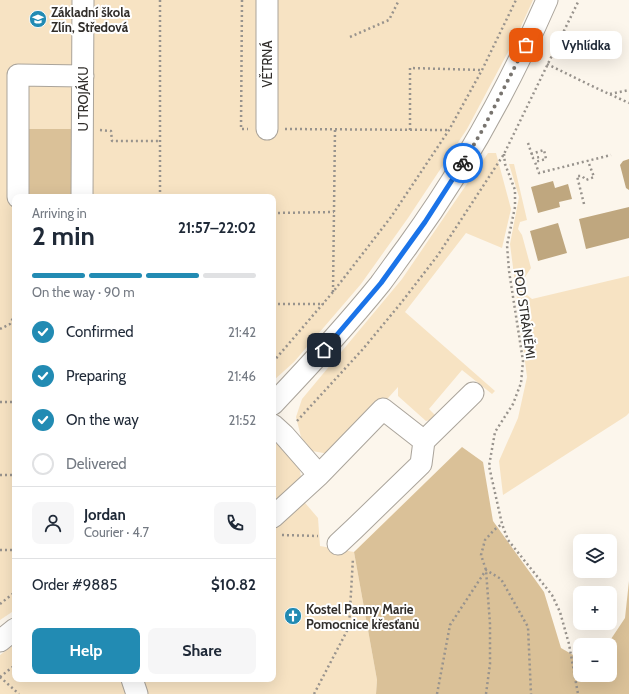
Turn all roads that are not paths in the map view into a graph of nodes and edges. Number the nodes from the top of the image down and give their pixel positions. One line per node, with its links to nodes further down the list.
1 (83, 0): 4 (street, U TROJÁKU)
2 (267, 0): 5 (street, VĚTRNÁ)
3 (547, 0): 9 (street)
4 (83, 76): 6 (street); 7 (street, U TROJÁKU)
5 (267, 129)
6 (18, 194)
7 (82, 194)
8 (473, 393): 11 (street)
9 (276, 401)
10 (279, 430): 12 (street)
11 (424, 441): 12 (street); 14 (street)
12 (319, 475): 13 (street)
13 (276, 526)
14 (338, 544)
15 (12, 631): 16 (street)
16 (0, 641)
17 (133, 682): 18 (street)
18 (137, 694)

